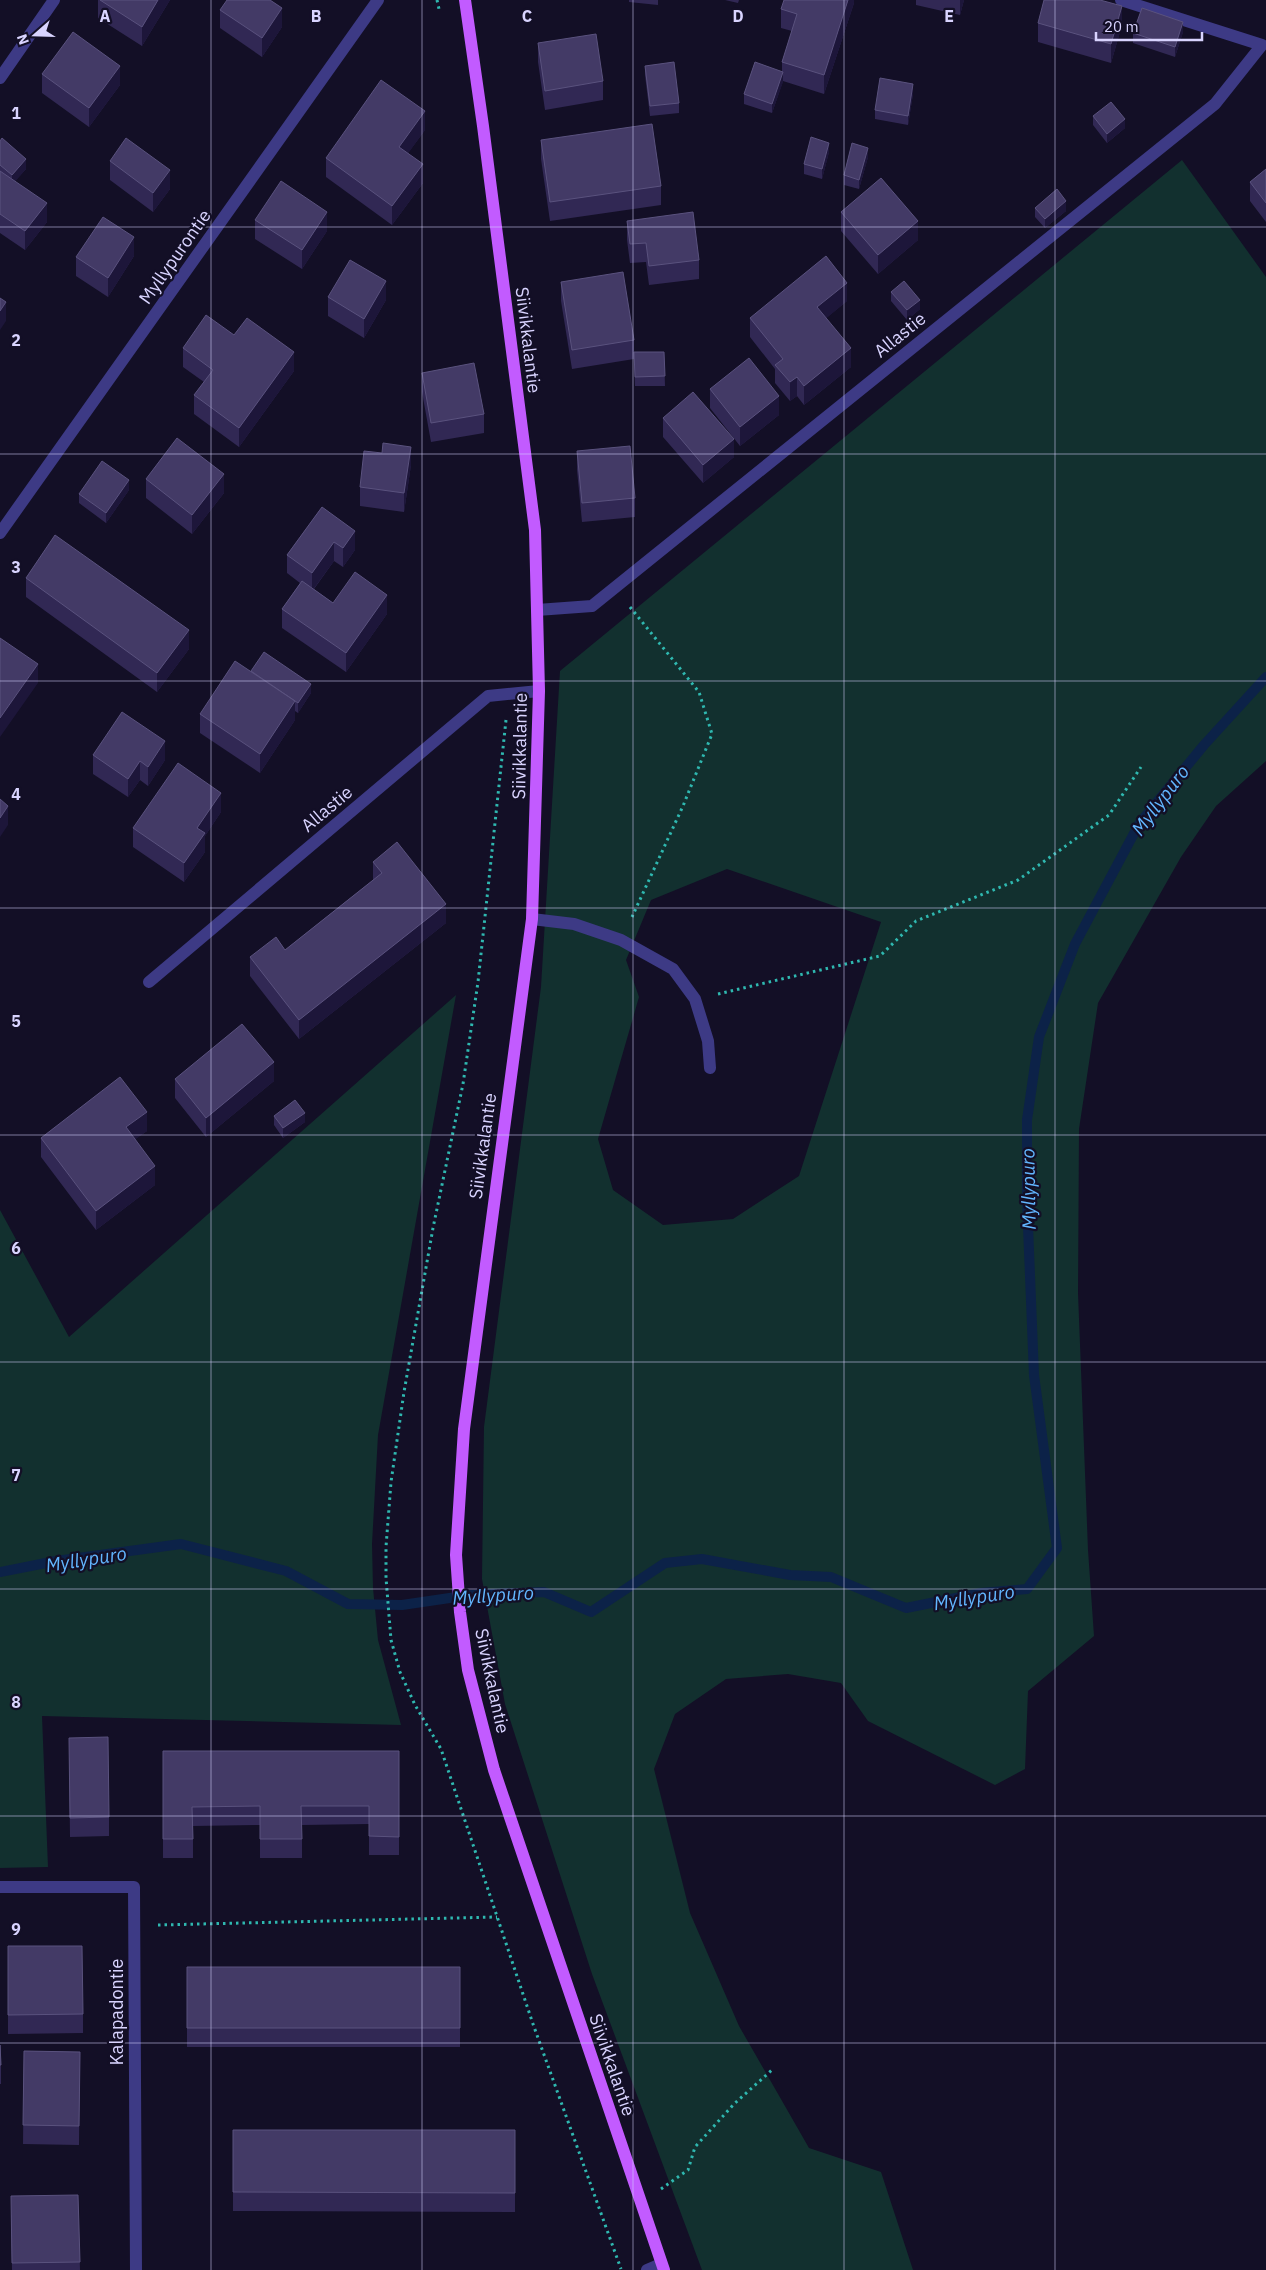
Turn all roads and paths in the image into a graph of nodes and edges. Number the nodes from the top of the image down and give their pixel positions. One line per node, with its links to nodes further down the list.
1 (54, 0): 7 (street)
2 (378, 0): 8 (street, Myllypurontie)
3 (437, 0): 6 (path)
4 (465, 0): 10 (main road, Siivikkalantie)
5 (1121, 0): 9 (street, Allastie)
6 (441, 18)
7 (0, 78)
8 (0, 534)
9 (614, 588): 10 (street, Allastie); 15 (path)
10 (537, 610): 11 (main road, Siivikkalantie)
11 (539, 691): 12 (street, Allastie); 14 (main road, Siivikkalantie)
12 (509, 693): 16 (street, Allastie); 20 (path)
13 (1141, 767): 17 (path)
14 (532, 919): 15 (street); 23 (main road, Siivikkalantie)
15 (621, 940): 17 (street)
16 (149, 982)
17 (695, 999): 18 (street)
18 (710, 1068)
19 (0, 1887): 21 (street, Kalapadontie)
20 (497, 1917): 21 (path); 26 (path)
21 (134, 1926): 25 (street, Kalapadontie)
22 (773, 2069): 23 (path)
23 (643, 2211): 24 (main road, Siivikkalantie)
24 (662, 2267): 27 (street)
25 (136, 2270)
26 (622, 2270)
27 (647, 2270)

